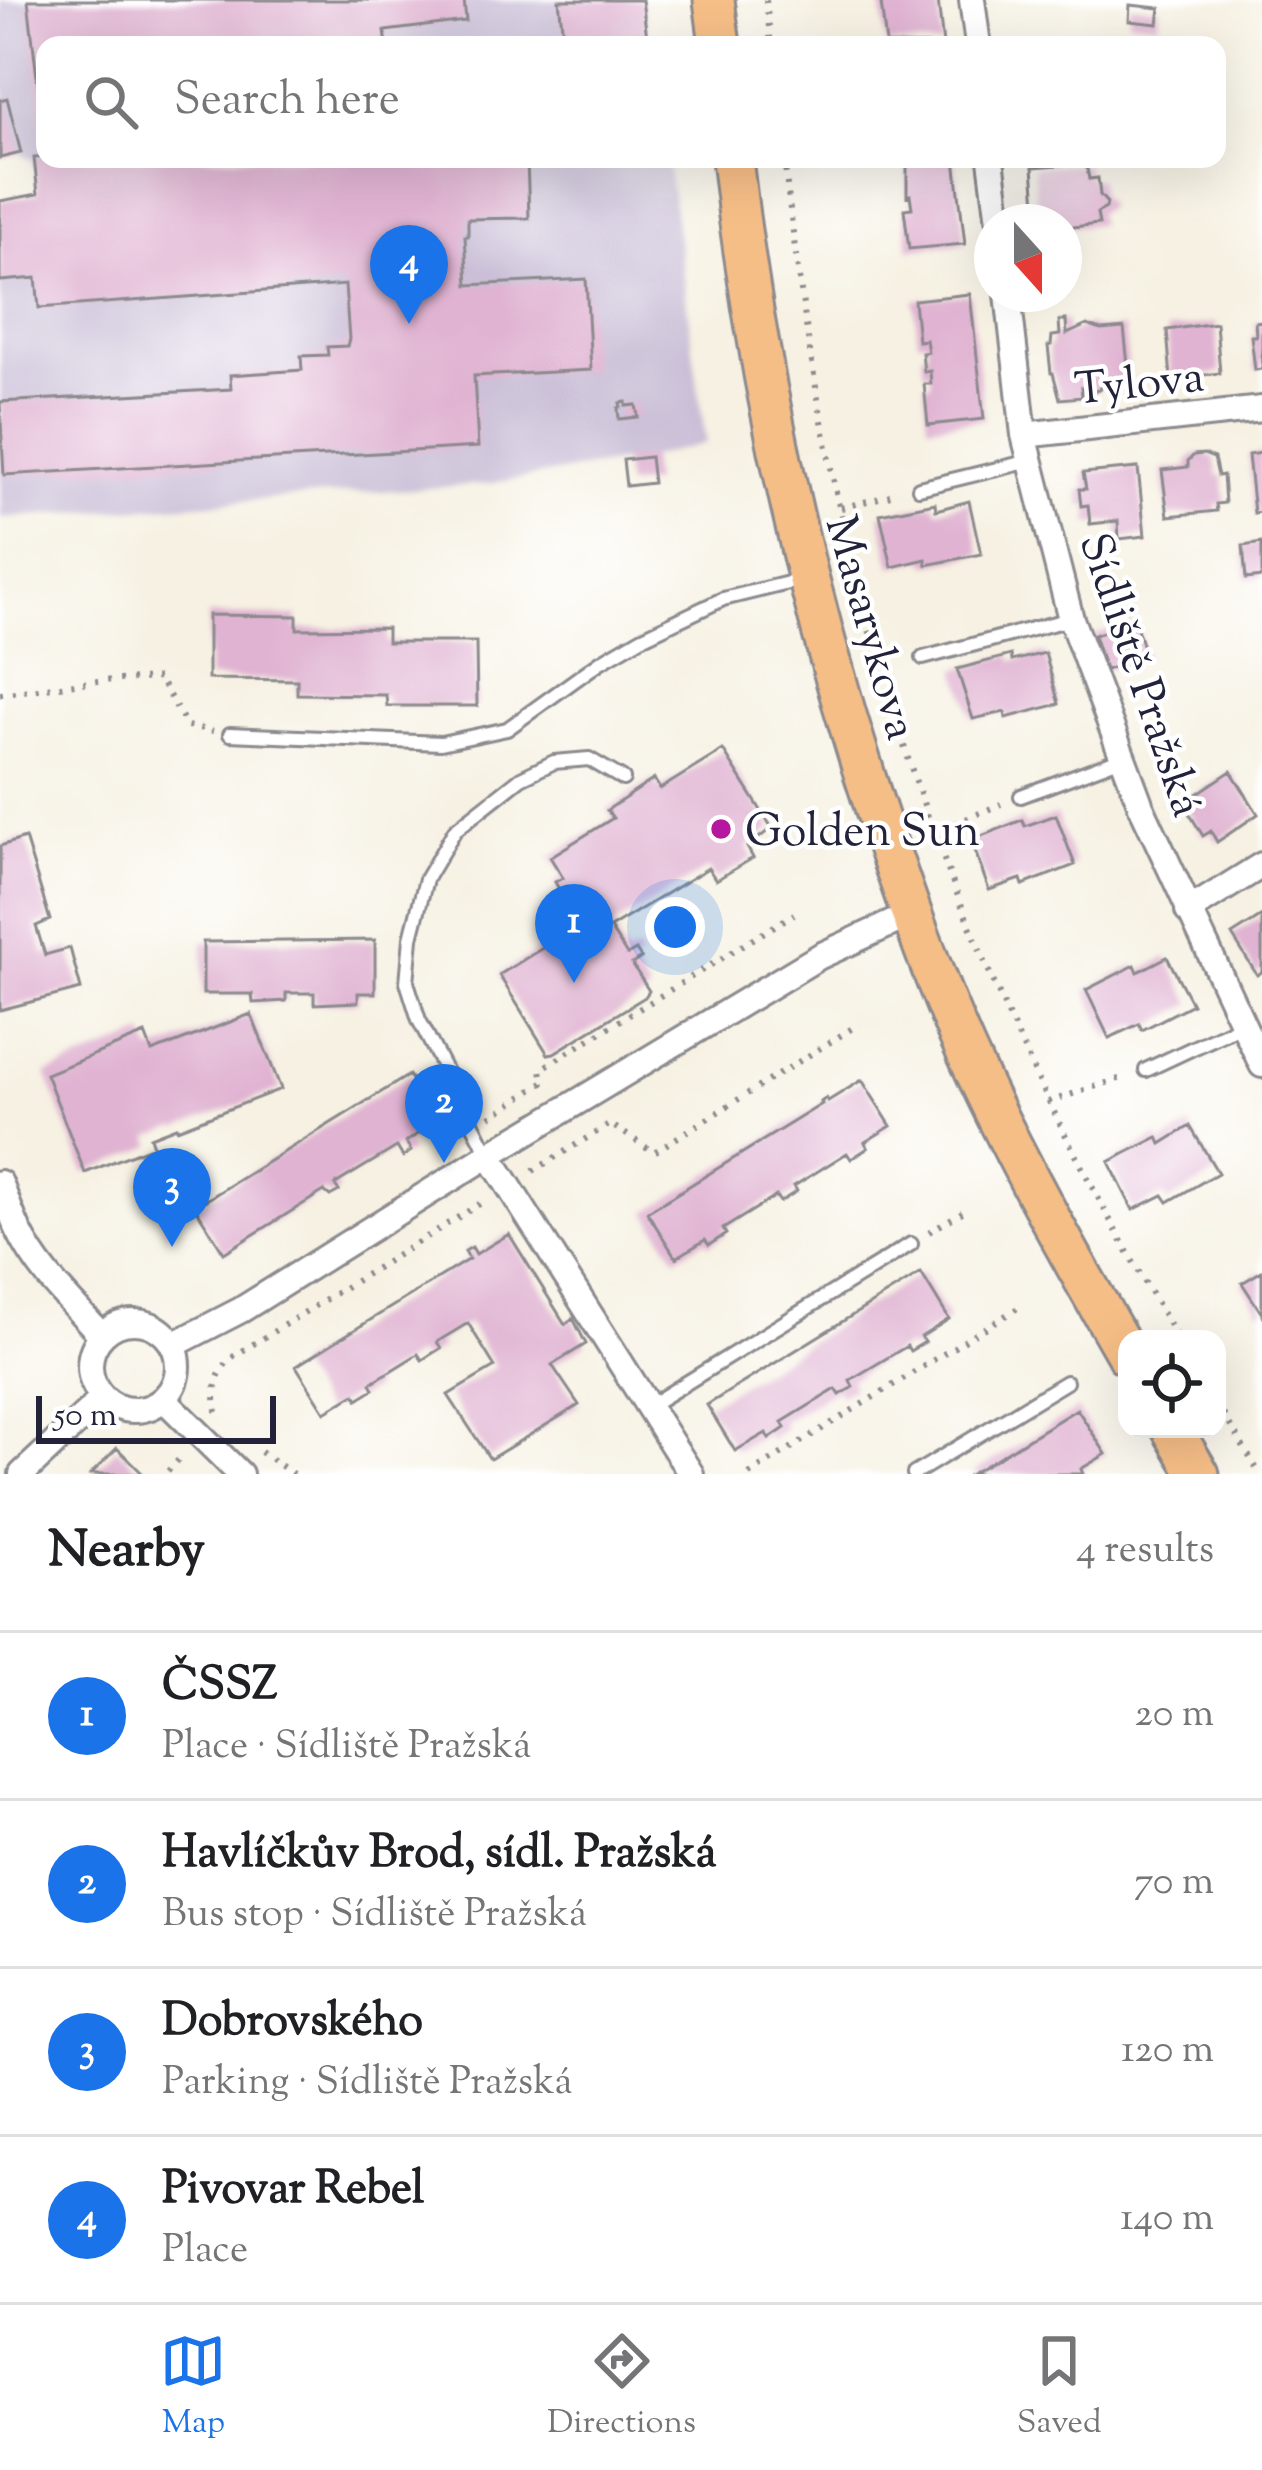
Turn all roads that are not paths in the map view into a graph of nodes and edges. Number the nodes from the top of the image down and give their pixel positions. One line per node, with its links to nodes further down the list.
1 (714, 0): 3 (main road)
2 (973, 0): 4 (street)
3 (718, 36)
4 (977, 36)
5 (733, 168): 13 (main road, Masarykova)
6 (993, 168): 7 (street)
7 (997, 204)
8 (1010, 312): 10 (street, Sídliště Pražská)
9 (1262, 409): 10 (street, Tylova)
10 (1024, 435): 11 (street, Sídliště Pražská)
11 (1030, 461): 12 (lane); 14 (street, Sídliště Pražská)
12 (919, 488)
13 (808, 578): 16 (lane); 22 (main road, Masarykova)
14 (1071, 619): 15 (lane); 17 (street, Sídliště Pražská)
15 (923, 658)
16 (230, 734)
17 (1122, 758): 19 (lane); 21 (street, Sídliště Pražská)
18 (623, 779): 26 (lane)
19 (1021, 796)
20 (1262, 866): 21 (street)
21 (1188, 911): 23 (street, Sídliště Pražská)
22 (912, 914): 26 (street); 30 (main road, Masarykova)
23 (1243, 1024): 24 (street, Sídliště Pražská); 25 (lane)
24 (1262, 1065)
25 (1146, 1070)
26 (489, 1155): 31 (street); 35 (street)
27 (0, 1183): 29 (street)
28 (911, 1244): 35 (lane)
29 (102, 1336): 31 (street); 33 (street)
30 (1118, 1339)
31 (173, 1345): 34 (street)
32 (1066, 1382): 40 (lane)
33 (103, 1398): 34 (street); 37 (street)
34 (164, 1399): 38 (street)
35 (648, 1407): 39 (street)
36 (1177, 1438): 41 (main road)
37 (22, 1474)
38 (240, 1474)
39 (691, 1474)
40 (914, 1474)
41 (1199, 1474)

